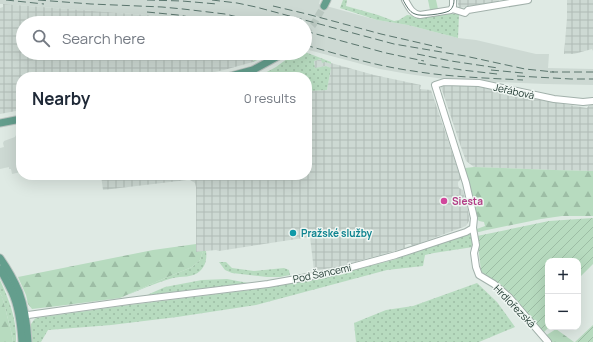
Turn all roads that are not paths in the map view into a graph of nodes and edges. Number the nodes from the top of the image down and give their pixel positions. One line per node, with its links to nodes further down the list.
1 (405, 0): 3 (street)
2 (528, 0): 3 (street)
3 (453, 5)
4 (271, 60): 5 (main road)
5 (246, 72)
6 (593, 101): 9 (street, Jeřábová)
7 (16, 120): 8 (main road)
8 (0, 123)
9 (473, 228): 12 (street, Pod Šancemi); 15 (street, Hrdlořezská)
10 (0, 258): 12 (main road)
11 (0, 269): 12 (main road)
12 (22, 316): 13 (main road); 14 (main road)
13 (22, 342)
14 (28, 342)
15 (548, 342)

